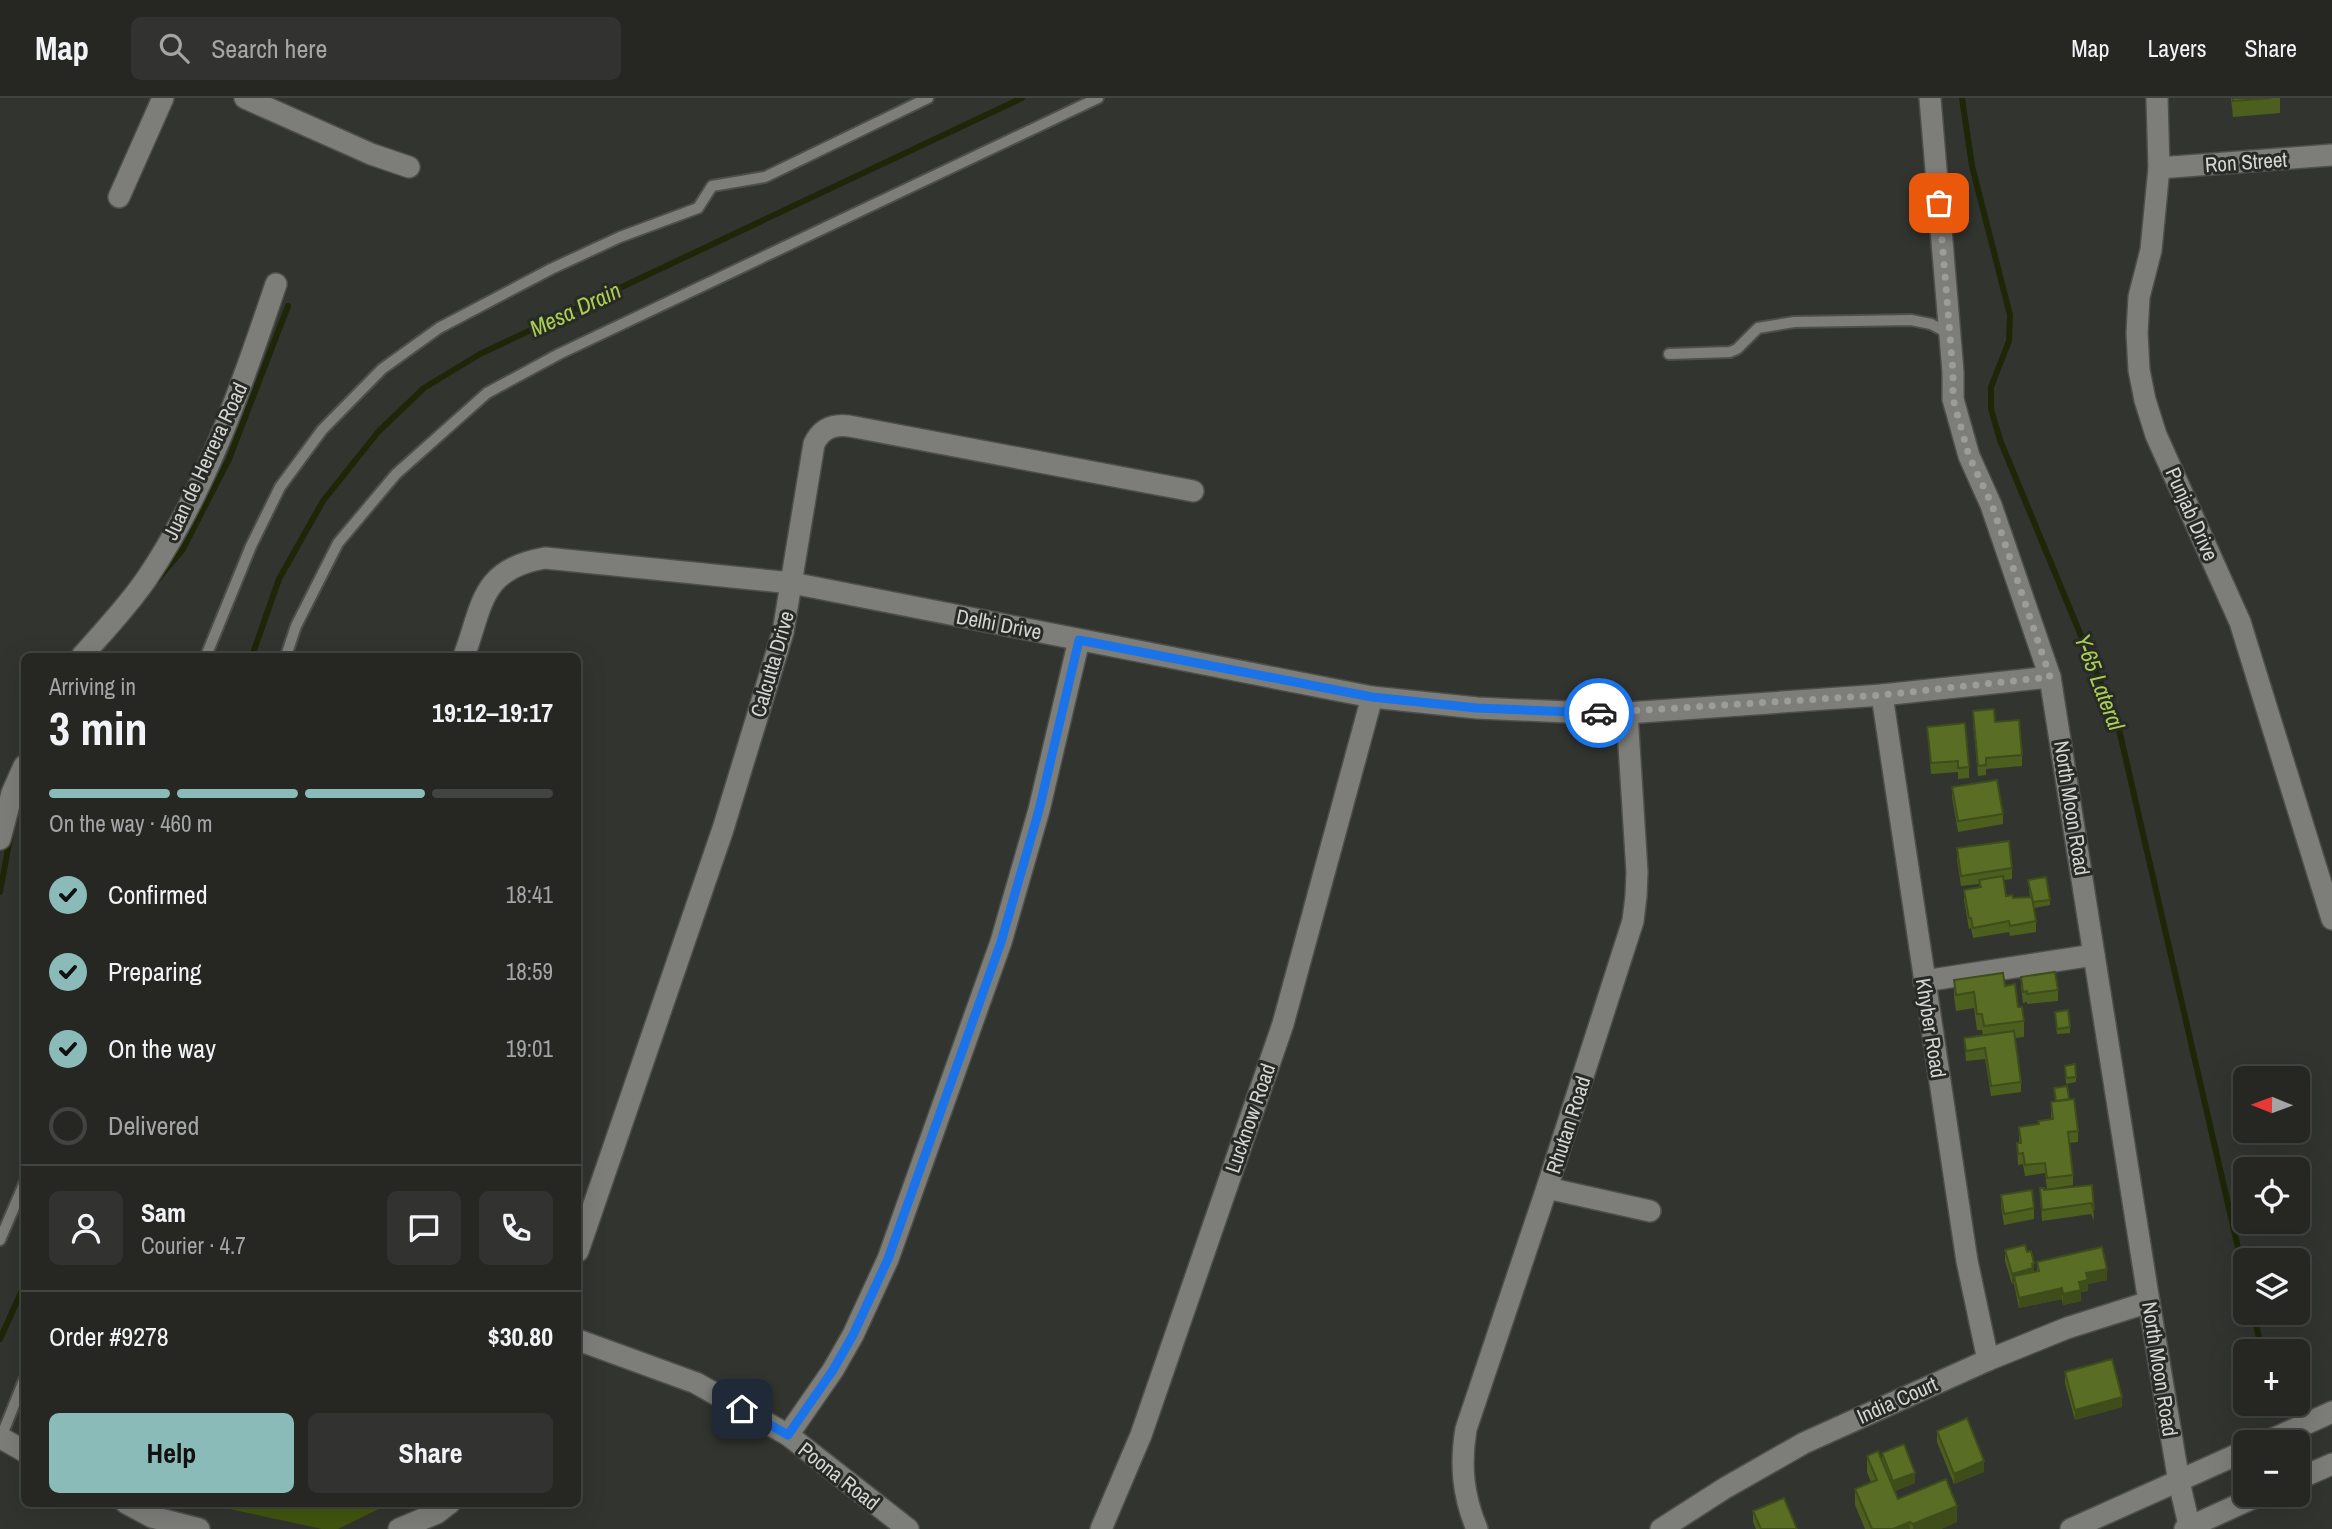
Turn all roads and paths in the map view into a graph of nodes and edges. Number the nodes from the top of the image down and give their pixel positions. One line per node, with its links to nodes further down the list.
1 (163, 98): 10 (street)
2 (244, 98): 8 (street)
3 (929, 98): 18 (lane)
4 (1098, 98): 19 (lane)
5 (1930, 98): 12 (street, North Moon Road)
6 (2157, 98): 9 (street, Punjab Drive)
7 (2332, 155): 9 (street, Ron Street)
8 (409, 167)
9 (2159, 168): 27 (street, Punjab Drive)
10 (119, 197)
11 (276, 284): 17 (street, Juan de Herrera Road)
12 (1950, 334): 13 (lane); 21 (street, North Moon Road)
13 (1669, 354)
14 (1193, 491): 15 (street, Calcutta Drive)
15 (792, 583): 16 (street, Delhi Drive); 20 (street, Delhi Drive); 34 (street, Calcutta Drive)
16 (1079, 640): 23 (street, Delhi Drive); 41 (street)
17 (85, 653)
18 (207, 653)
19 (287, 653)
20 (465, 653)
21 (2050, 677): 22 (street, Delhi Drive); 28 (street, North Moon Road)
22 (1882, 695): 24 (street, Delhi Drive); 29 (street, Khyber Road)
23 (1372, 697): 24 (street, Delhi Drive); 56 (street, Lucknow Road)
24 (1627, 713): 30 (street, Rhutan Road)
25 (21, 773): 26 (street)
26 (0, 839)
27 (2332, 919)
28 (2094, 955): 29 (street); 35 (street, North Moon Road)
29 (1924, 981): 37 (street, Khyber Road)
30 (1547, 1188): 32 (street); 57 (street, Rhutan Road)
31 (21, 1191): 33 (lane)
32 (1650, 1211)
33 (0, 1240)
34 (581, 1242)
35 (2149, 1302): 37 (street, India Court); 47 (street, North Moon Road)
36 (581, 1341): 41 (street, Poona Road)
37 (1988, 1360): 58 (street, India Court)
38 (21, 1387): 42 (lane)
39 (2332, 1412): 40 (street)
40 (2292, 1430)
41 (788, 1435): 55 (street, Poona Road)
42 (0, 1439): 43 (street)
43 (21, 1450)
44 (2233, 1457): 47 (street)
45 (2332, 1464): 46 (street)
46 (2310, 1474)
47 (2179, 1482): 52 (street, North Moon Road); 59 (street)
48 (134, 1507): 51 (street)
49 (445, 1507): 54 (street)
50 (2234, 1507): 52 (street)
51 (152, 1516): 53 (street)
52 (2188, 1528)
53 (199, 1529)
54 (399, 1529)
55 (908, 1529)
56 (1101, 1529)
57 (1477, 1529)
58 (1661, 1529)
59 (2071, 1529)

